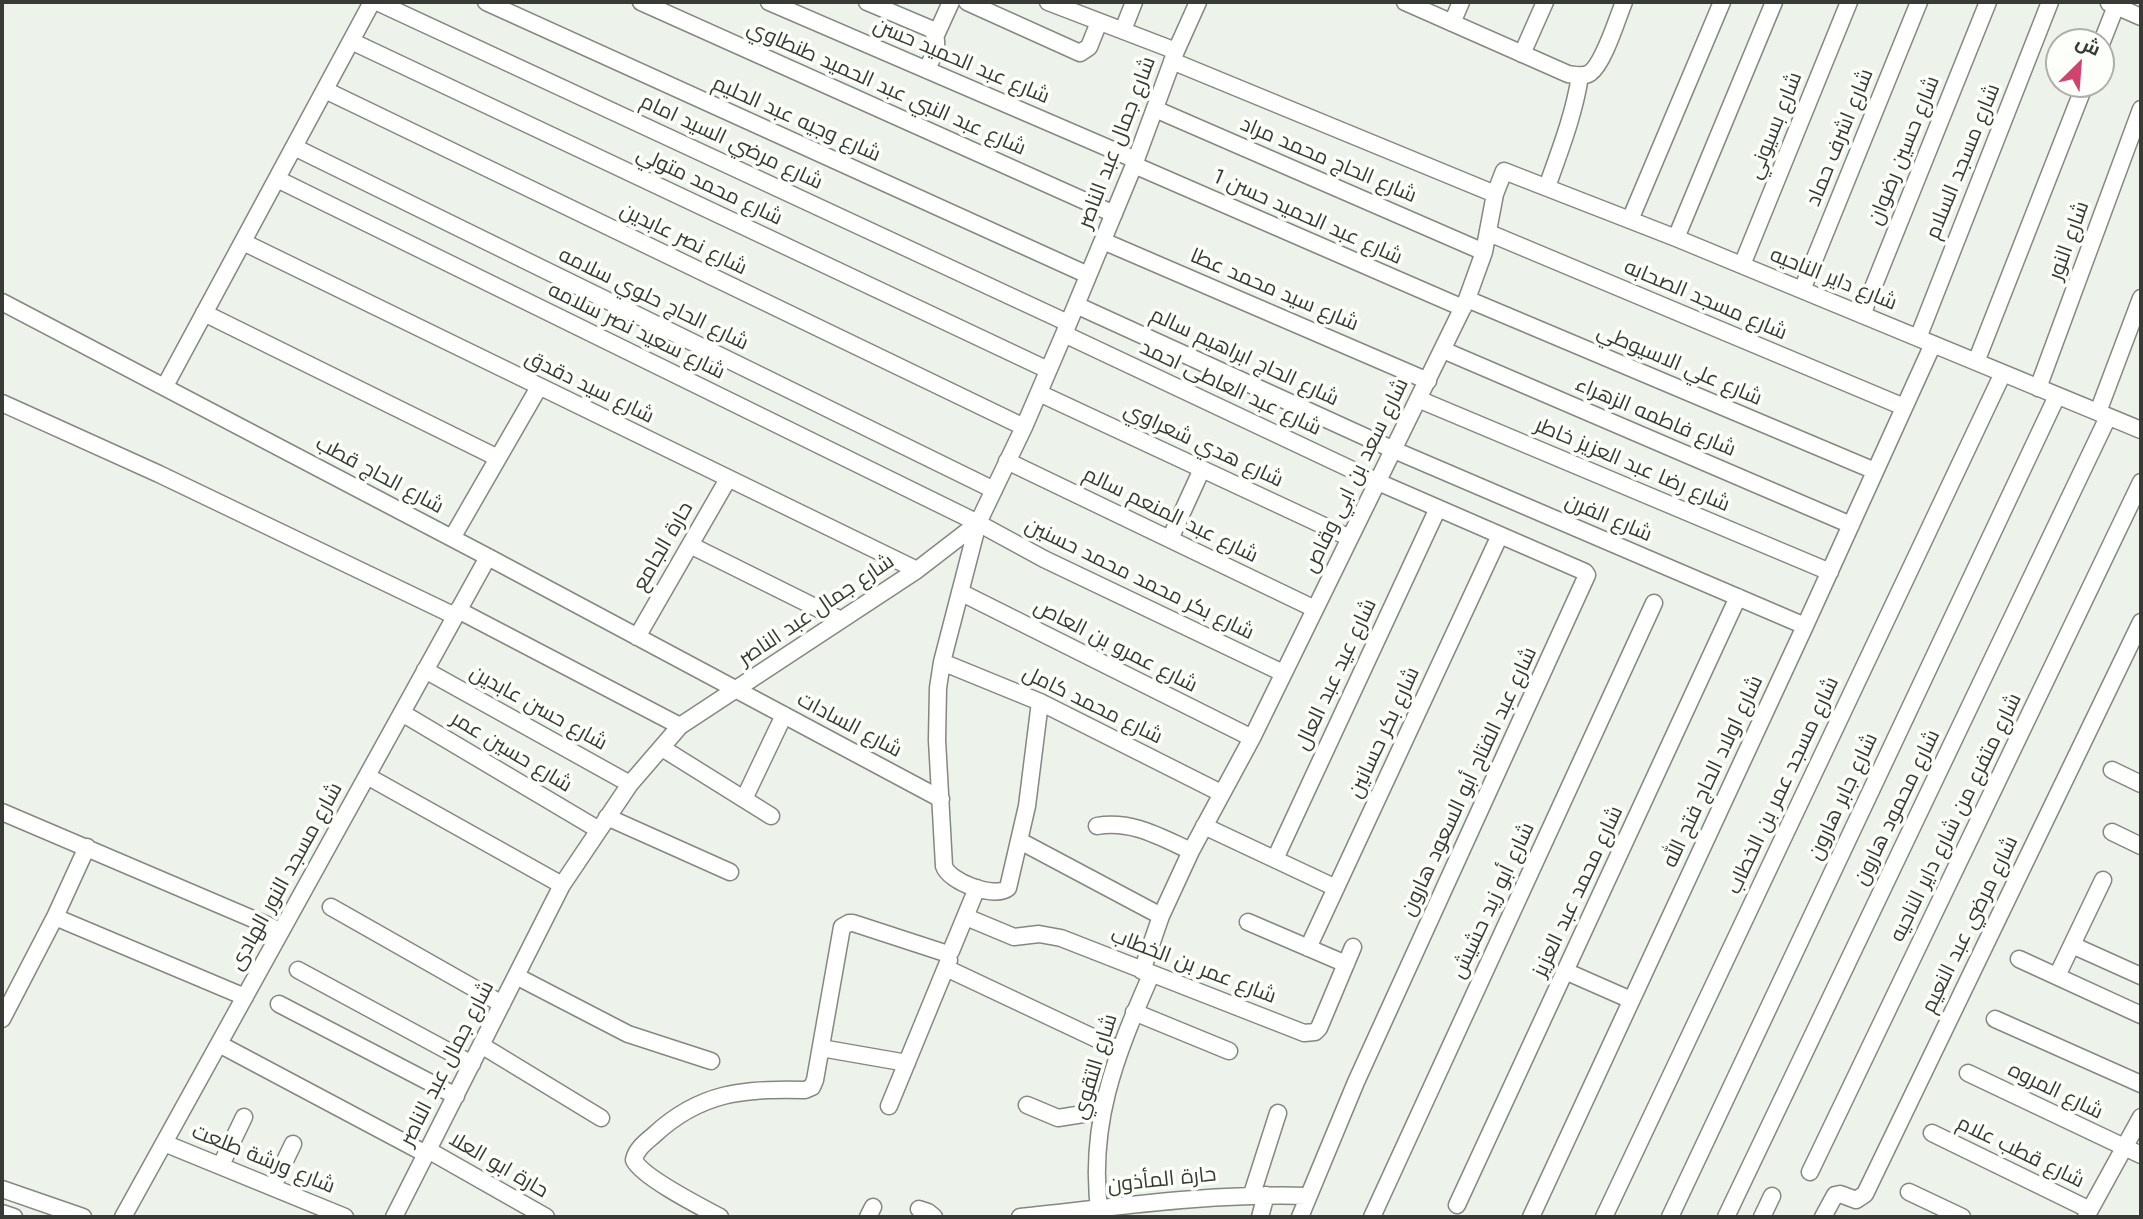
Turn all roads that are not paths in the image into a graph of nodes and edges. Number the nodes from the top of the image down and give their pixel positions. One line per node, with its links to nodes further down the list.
1 (485, 2): 52 (street, شارع وجيه عبد الحليم)
2 (641, 2): 44 (street, شارع عبد النبي عبد الحميد طنطاوي)
3 (769, 2): 32 (street, شارع عبد الحميد حسن)
4 (867, 2): 28 (street)
5 (951, 2): 28 (street)
6 (967, 2): 24 (street)
7 (1051, 2): 22 (street)
8 (1135, 2): 27 (street)
9 (1198, 2): 31 (street, شارع جمال عبد الناصر)
10 (1405, 2): 25 (street)
11 (1461, 2): 25 (street)
12 (1545, 2): 30 (street)
13 (1624, 2): 33 (street)
14 (1722, 2): 45 (street)
15 (1774, 2): 47 (street)
16 (1849, 2): 51 (street, شارع بسيوني)
17 (1919, 2): 53 (street, شارع اشرف حماد)
18 (1988, 2): 59 (street, شارع حسين رضوان)
19 (2050, 2): 61 (street, شارع مسجد السلام)
20 (370, 3): 29 (street); 60 (street, شارع مرضي السيد امام)
21 (2111, 4): 23 (street); 26 (street)
22 (1084, 9): 24 (street)
23 (2141, 17)
24 (1099, 22): 27 (street)
25 (1452, 23): 30 (street)
26 (2105, 28)
27 (1123, 30): 31 (street)
28 (936, 35): 32 (street)
29 (351, 41): 34 (street); 64 (street, شارع محمد متولي)
30 (1522, 54): 33 (street)
31 (1174, 56): 36 (street, شارع جمال عبد الناصر); 43 (street)
32 (927, 69): 39 (street, شارع عبد الحميد حسن)
33 (1580, 76): 42 (street)
34 (325, 90): 38 (street); 76 (street, شارع نصر عابدين)
35 (2080, 98): 63 (street)
36 (1155, 109): 39 (street, شارع جمال عبد الناصر); 50 (street, شارع الحاج محمد مراد)
37 (2141, 109): 69 (street, شارع النور)
38 (294, 147): 41 (street); 86 (street, شارع الحاج حلوي سلامه)
39 (1135, 163): 44 (street, شارع جمال عبد الناصر); 56 (street, شارع عبد الحميد حسن 1)
40 (1507, 172): 42 (street, شارع داير الناحيه); 43 (street, شارع سعد بن ابي وقاص)
41 (277, 179): 49 (street); 88 (street, شارع سعيد نصر سلامه)
42 (1547, 187): 45 (street, شارع داير الناحيه)
43 (1495, 194): 46 (street, شارع سعد بن ابي وقاص)
44 (1114, 214): 48 (street, شارع جمال عبد الناصر)
45 (1630, 220): 47 (street, شارع داير الناحيه)
46 (1489, 233): 50 (street, شارع سعد بن ابي وقاص); 74 (street, شارع مسجد الصحابه)
47 (1675, 238): 51 (street, شارع داير الناحيه)
48 (1103, 241): 52 (street, شارع جمال عبد الناصر); 66 (street, شارع سيد محمد عطا)
49 (243, 242): 58 (street); 68 (street, شارع سيد دقدق)
50 (1484, 252): 56 (street, شارع سعد بن ابي وقاص)
51 (1742, 265): 53 (street, شارع داير الناحيه)
52 (1088, 275): 57 (street, شارع جمال عبد الناصر)
53 (1801, 290): 59 (street, شارع داير الناحيه)
54 (2141, 298): 75 (street, شارع محمود هارون)
55 (2, 302): 67 (street, شارع الحاج قطب)
56 (1465, 304): 62 (street, شارع سعد بن ابي وقاص); 82 (street, شارع علي الاسيوطي)
57 (1076, 305): 60 (street, شارع جمال عبد الناصر); 78 (street, شارع الحاج ابراهيم سالم)
58 (204, 313): 67 (street); 79 (street)
59 (1862, 315): 61 (street, شارع داير الناحيه)
60 (1066, 329): 64 (street, شارع جمال عبد الناصر); 84 (street, شارع عبد العاطى احمد)
61 (1925, 341): 63 (street, شارع داير الناحيه); 74 (street, شارع اولاد الحاج فتح الله)
62 (1443, 350): 66 (street, شارع سعد بن ابي وقاص); 89 (street, شارع فاطمه الزهراء)
63 (1976, 362): 65 (street, شارع داير الناحيه)
64 (1048, 370): 70 (street, شارع جمال عبد الناصر)
65 (2003, 373): 69 (street, شارع داير الناحيه); 212 (street, شارع مسجد عمر بن الخطاب)
66 (1428, 381): 72 (street, شارع سعد بن ابي وقاص)
67 (165, 386): 91 (street, شارع الحاج قطب)
68 (539, 387): 79 (street); 83 (street, شارع سيد دقدق)
69 (2038, 388): 71 (street, شارع داير الناحيه)
70 (1039, 393): 76 (street, شارع جمال عبد الناصر); 81 (street, شارع هدي شعراوي)
71 (2057, 396): 75 (street, شارع داير الناحيه); 213 (street, شارع جابر هارون)
72 (1418, 399): 78 (street, شارع سعد بن ابي وقاص); 97 (street, شارع رضا عبد العزيز خاطر)
73 (2, 403): 102 (street)
74 (1904, 407): 82 (street, شارع اولاد الحاج فتح الله)
75 (2103, 415): 77 (street, شارع داير الناحيه); 214 (street, شارع محمود هارون)
76 (1024, 427): 80 (street, شارع جمال عبد الناصر)
77 (2141, 430)
78 (1394, 450): 84 (street, شارع سعد بن ابي وقاص); 99 (street, شارع الفرن)
79 (498, 458): 91 (street)
80 (1007, 461): 86 (street, شارع جمال عبد الناصر); 93 (street, شارع عبد المنعم سالم)
81 (1202, 469): 92 (street, شارع هدي شعراوي); 93 (street)
82 (1875, 471): 89 (street, شارع اولاد الحاج فتح الله)
83 (728, 479): 94 (street, حارة الجامع); 96 (street, شارع سيد دقدق)
84 (1378, 482): 87 (street, شارع عبد الفتاح أبو السعود هارون); 92 (street, شارع سعد بن ابي وقاص)
85 (2141, 482): 191 (street, شارع متفرع من شارع داير الناحيه)
86 (994, 490): 88 (street, شارع جمال عبد الناصر)
87 (1438, 508): 90 (street, شارع عبد الفتاح أبو السعود هارون); 134 (street, شارع عيد عبد العال)
88 (978, 523): 96 (street, شارع جمال عبد الناصر); 98 (street); 109 (street, شارع بكر محمد محمد حسنين)
89 (1851, 525): 97 (street, شارع اولاد الحاج فتح الله)
90 (1500, 535): 139 (street, شارع بكر حسانين); 196 (street, شارع عبد الفتاح أبو السعود هارون)
91 (452, 538): 95 (street, شارع الحاج قطب)
92 (1350, 538): 101 (street, شارع سعد بن ابي وقاص)
93 (1170, 539): 101 (street, شارع عبد المنعم سالم)
94 (690, 545): 103 (street); 106 (street, حارة الجامع)
95 (488, 557): 102 (street, شارع مسجد النور الهادى); 106 (street, شارع الحاج قطب)
96 (917, 569): 103 (street, شارع جمال عبد الناصر)
97 (1830, 572): 105 (street, شارع اولاد الحاج فتح الله)
98 (960, 592): 107 (street); 115 (street, شارع عمرو بن العاص)
99 (1738, 597): 105 (street, شارع الفرن); 153 (street, شارع محمد عبد العزيز)
100 (1654, 603): 210 (street, شارع أبو زيد حشيش)
101 (1315, 609): 109 (street, شارع سعد بن ابي وقاص)
102 (457, 613): 108 (street, شارع مسجد النور الهادى); 114 (street)
103 (841, 620): 110 (street, شارع جمال عبد الناصر)
104 (2141, 622): 216 (street, شارع مرضي عبد النعيم)
105 (1805, 626): 159 (street, شارع اولاد الحاج فتح الله)
106 (637, 637): 110 (street, شارع الحاج قطب)
107 (942, 662): 111 (street, شارع محمد كامل); 123 (street)
108 (425, 670): 112 (street, شارع مسجد النور الهادى); 119 (street, شارع حسن عابدين)
109 (1283, 673): 115 (street, شارع سعد بن ابي وقاص)
110 (737, 690): 113 (street, شارع السادات); 114 (street, شارع جمال عبد الناصر)
111 (1040, 702): 121 (street, شارع محمد كامل); 130 (street)
112 (402, 713): 118 (street, شارع مسجد النور الهادى); 126 (street, شارع حسين عمر)
113 (784, 715): 122 (street); 123 (street, شارع السادات)
114 (680, 726): 116 (street, شارع جمال عبد الناصر)
115 (1252, 738): 121 (street, شارع سعد بن ابي وقاص)
116 (662, 748): 119 (street, شارع جمال عبد الناصر); 122 (street)
117 (2112, 770): 120 (street)
118 (367, 776): 137 (street); 145 (street, شارع مسجد النور الهادى)
119 (630, 784): 126 (street, شارع جمال عبد الناصر)
120 (2141, 784)
121 (1221, 793): 128 (street, شارع التقوي)
122 (744, 799): 125 (street)
123 (940, 799): 138 (street)
124 (2, 812): 132 (street)
125 (771, 816)
126 (603, 823): 135 (street, شارع حسين عمر); 137 (street, شارع جمال عبد الناصر)
127 (1097, 826): 133 (street)
128 (1204, 826): 133 (street, شارع التقوي); 134 (street)
129 (2112, 832): 131 (street)
130 (1020, 841): 138 (street); 141 (street)
131 (2141, 845)
132 (87, 847): 142 (street); 145 (street)
133 (1191, 851): 141 (street, شارع التقوي)
134 (1275, 859): 139 (street)
135 (730, 872)
136 (2103, 880): 146 (street)
137 (562, 885): 155 (street, شارع جمال عبد الناصر)
138 (977, 888): 143 (street)
139 (1336, 888): 148 (street, شارع بكر حسانين)
140 (331, 907): 161 (street)
141 (1161, 916): 154 (street, شارع التقوي)
142 (55, 917): 158 (street); 164 (street)
143 (966, 917): 150 (street); 154 (street, شارع عمر بن الخطاب)
144 (1248, 922): 148 (street)
145 (281, 931): 158 (street, شارع مسجد النور الهادى)
146 (2072, 945): 156 (street); 157 (street)
147 (1353, 947): 151 (street, شارع عمر بن الخطاب)
148 (1308, 948): 151 (street)
149 (2018, 959): 156 (street)
150 (948, 961): 168 (street); 169 (street); 172 (street)
151 (1346, 964): 154 (street, شارع عمر بن الخطاب)
152 (298, 970): 173 (street)
153 (1565, 971): 159 (street); 198 (street, شارع محمد عبد العزيز)
154 (1146, 973): 162 (street, شارع التقوي)
155 (516, 976): 161 (street, شارع جمال عبد الناصر); 171 (street)
156 (2057, 976): 163 (street)
157 (2141, 976)
158 (245, 997): 166 (street, شارع مسجد النور الهادى)
159 (1631, 1000): 211 (street, شارع اولاد الحاج فتح الله)
160 (279, 1004): 176 (street)
161 (502, 1004): 167 (street, شارع جمال عبد الناصر)
162 (1135, 1012): 169 (street, شارع التقوي); 170 (street)
163 (2141, 1014)
164 (2, 1019)
165 (1995, 1019): 175 (street)
166 (219, 1044): 185 (street, شارع مسجد النور الهادى); 188 (street, حارة ابو العلا)
167 (481, 1045): 173 (street, شارع جمال عبد الناصر); 183 (street)
168 (821, 1048): 172 (street); 206 (street)
169 (1120, 1050): 179 (street, شارع التقوي)
170 (1229, 1051)
171 (711, 1060)
172 (907, 1063): 178 (street)
173 (471, 1064): 176 (street, شارع جمال عبد الناصر)
174 (1968, 1073): 187 (street, شارع المروه)
175 (2141, 1084)
176 (456, 1096): 188 (street, شارع جمال عبد الناصر)
177 (1027, 1105): 179 (street)
178 (889, 1106)
179 (1102, 1111): 199 (street, شارع التقوي)
180 (1278, 1113): 195 (street)
181 (244, 1117): 190 (street)
182 (2141, 1117): 187 (street)
183 (601, 1118)
184 (1932, 1133): 200 (street, شارع قطب علام)
185 (164, 1143): 190 (street, شارع ورشة طلعت); 202 (street, شارع مسجد النور الهادى)
186 (293, 1144): 192 (street)
187 (2124, 1148): 189 (street, شارع المروه); 200 (street)
188 (427, 1152): 204 (street, شارع جمال عبد الناصر); 205 (street, حارة ابو العلا)
189 (2141, 1155)
190 (221, 1166): 192 (street, شارع ورشة طلعت)
191 (1810, 1172)
192 (273, 1186): 203 (street, شارع ورشة طلعت)
193 (2, 1189): 201 (street)
194 (1909, 1192): 217 (street)
195 (1259, 1195): 196 (street, حارة المأذون); 199 (street, حارة المأذون); 208 (street)
196 (1308, 1196): 209 (street, شارع عبد الفتاح أبو السعود هارون)
197 (1772, 1196): 215 (street)
198 (1457, 1205)
199 (1100, 1213): 207 (street, حارة المأذون)
200 (2088, 1214)
201 (83, 1217)
202 (123, 1217)
203 (345, 1217)
204 (394, 1217)
205 (547, 1217)
206 (720, 1217)
207 (1020, 1217)
208 (1260, 1217)
209 (1300, 1217)
210 (1372, 1217)
211 (1531, 1217)
212 (1604, 1217)
213 (1670, 1217)
214 (1726, 1217)
215 (1762, 1217)
216 (1823, 1217)
217 (1962, 1217)

